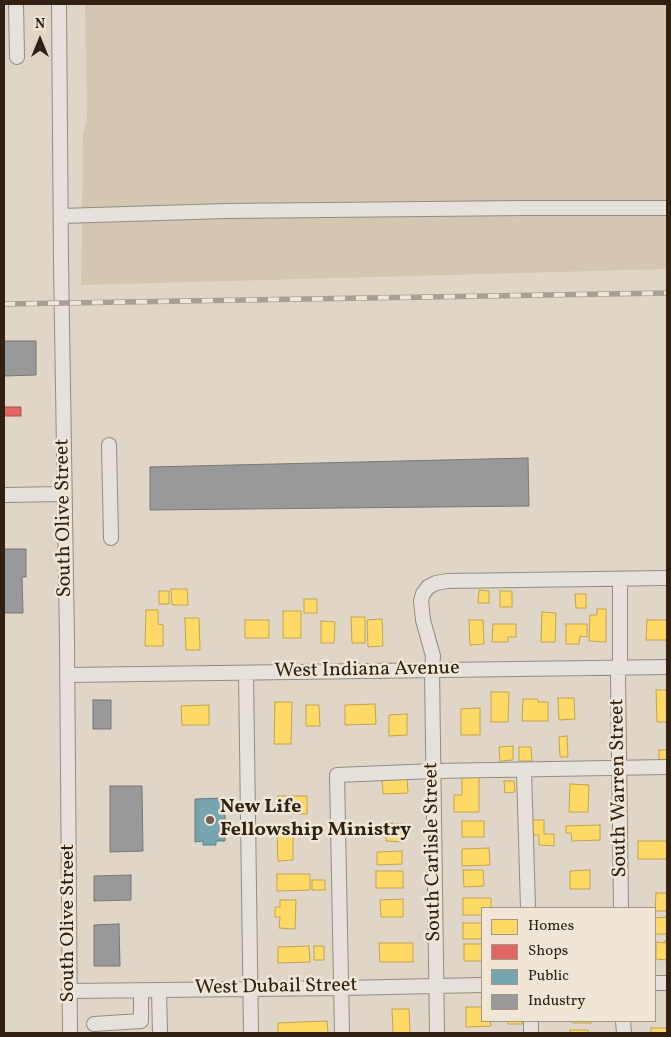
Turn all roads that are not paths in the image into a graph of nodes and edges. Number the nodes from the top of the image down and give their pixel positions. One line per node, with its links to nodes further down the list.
1 (16, 4): 3 (street)
2 (59, 4): 5 (street, South Olive Street)
3 (16, 57)
4 (667, 208): 5 (street)
5 (60, 216): 7 (street, South Olive Street)
6 (109, 445): 9 (street)
7 (64, 494): 8 (street); 16 (street, South Olive Street)
8 (4, 495)
9 (111, 538)
10 (667, 578): 11 (street, South Carlisle Street)
11 (620, 579): 13 (street, South Warren Street); 14 (street, South Carlisle Street)
12 (667, 667): 13 (street, West Indiana Avenue)
13 (619, 668): 14 (street, West Indiana Avenue); 18 (street, South Warren Street)
14 (432, 670): 15 (street, West Indiana Avenue); 20 (street, South Carlisle Street)
15 (246, 673): 16 (street, West Indiana Avenue); 26 (street)
16 (67, 675): 29 (street, South Olive Street)
17 (667, 767): 18 (street)
18 (619, 768): 19 (street); 22 (street, South Warren Street)
19 (524, 770): 20 (street); 21 (street)
20 (434, 771): 23 (street, South Carlisle Street); 25 (street)
21 (528, 907)
22 (621, 907)
23 (436, 985): 24 (street, West Dubail Street); 25 (street, West Dubail Street); 35 (street, South Carlisle Street)
24 (481, 985)
25 (342, 988): 26 (street, West Dubail Street); 34 (street)
26 (250, 989): 28 (street, West Dubail Street); 33 (street)
27 (141, 990): 28 (street, West Dubail Street); 29 (street, West Dubail Street); 30 (street)
28 (160, 990): 32 (street)
29 (69, 991): 31 (street, South Olive Street)
30 (94, 1024)
31 (70, 1033)
32 (160, 1033)
33 (251, 1033)
34 (342, 1033)
35 (437, 1033)

